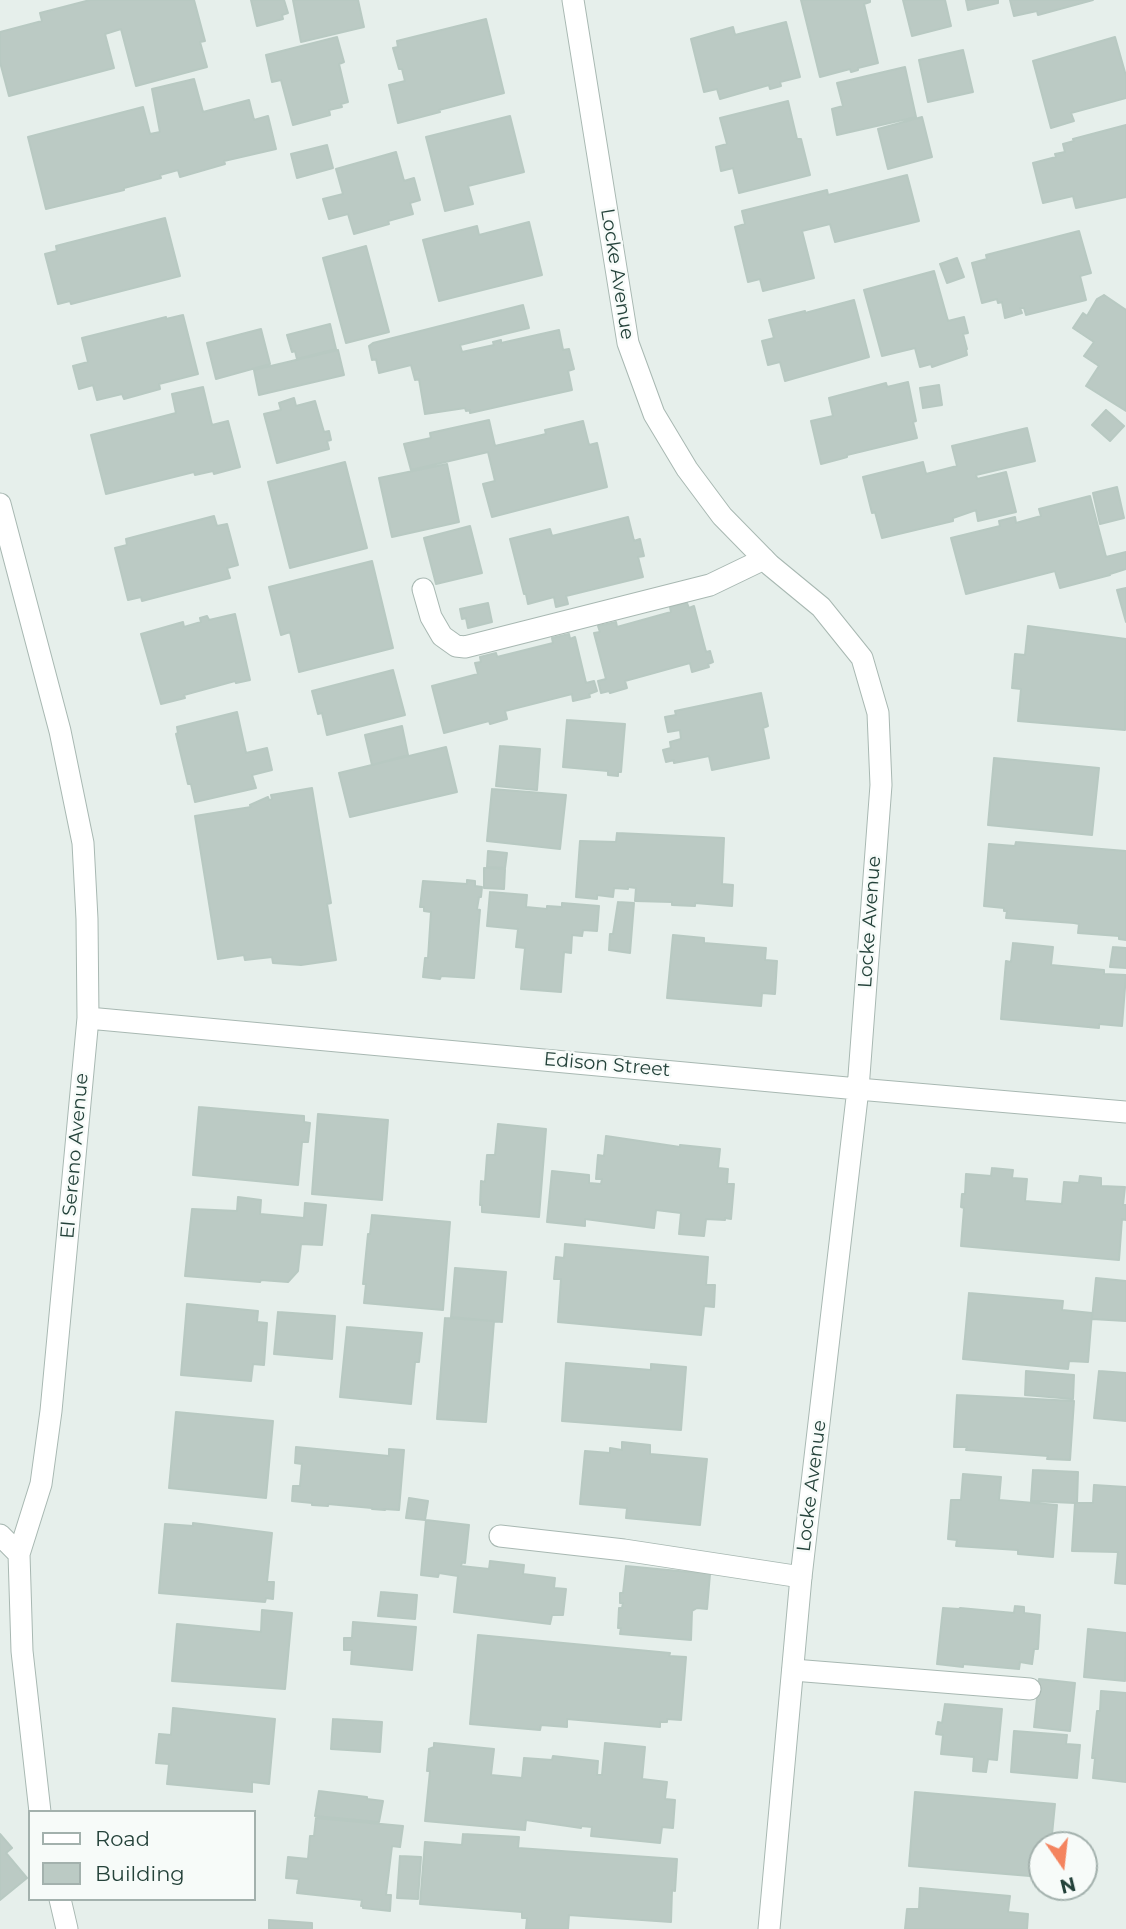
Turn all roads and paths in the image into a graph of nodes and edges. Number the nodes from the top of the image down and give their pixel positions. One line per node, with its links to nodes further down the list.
1 (573, 0): 3 (street, Locke Avenue)
2 (0, 504): 5 (street, El Sereno Avenue)
3 (764, 559): 4 (street); 6 (street, Locke Avenue)
4 (423, 589)
5 (88, 1018): 6 (street, Edison Street); 10 (street, El Sereno Avenue)
6 (858, 1089): 7 (street, Edison Street); 11 (street, Locke Avenue)
7 (1126, 1112)
8 (0, 1535): 10 (street)
9 (500, 1536): 11 (street)
10 (9, 1558): 14 (street, El Sereno Avenue)
11 (801, 1577): 12 (street, Locke Avenue)
12 (793, 1670): 13 (street); 17 (street, Locke Avenue)
13 (1030, 1689)
14 (40, 1810)
15 (60, 1901): 16 (street)
16 (67, 1929)
17 (769, 1929)

